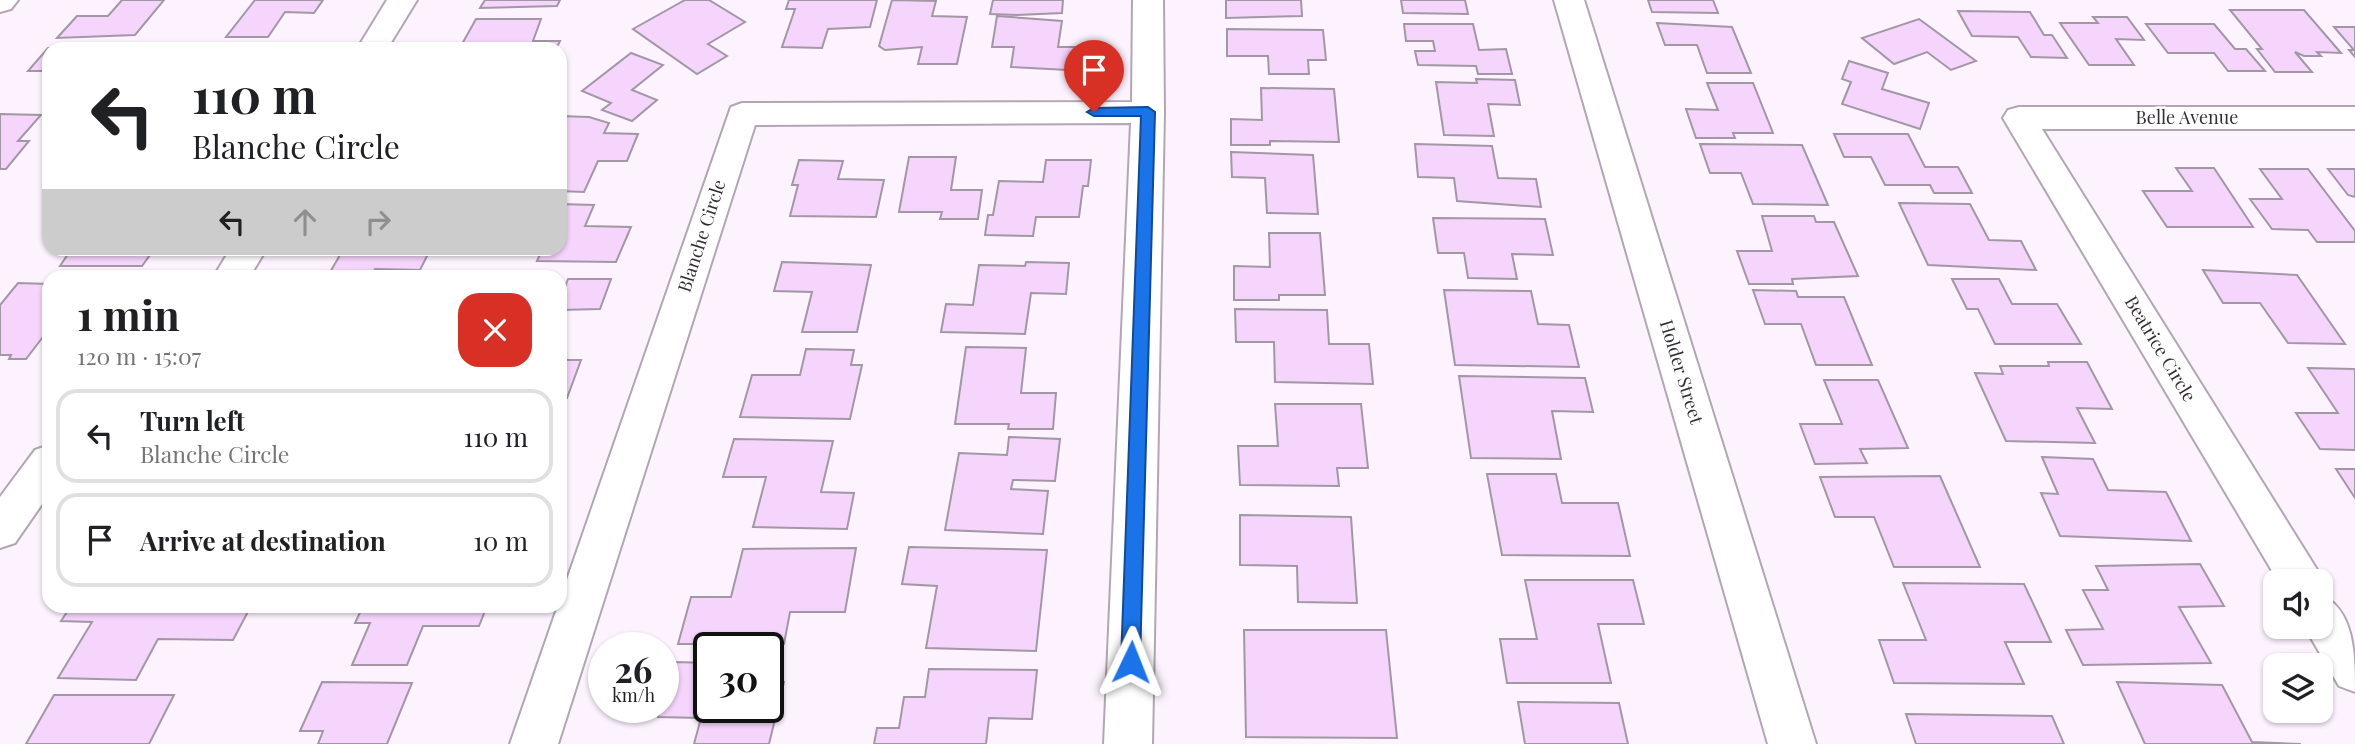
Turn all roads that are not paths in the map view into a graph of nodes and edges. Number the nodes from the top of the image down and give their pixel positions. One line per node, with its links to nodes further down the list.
1 (402, 0): 4 (street)
2 (1148, 0): 5 (street)
3 (1569, 0): 15 (street, Holder Street)
4 (376, 42)
5 (1148, 112): 13 (street, Blanche Circle); 14 (street)
6 (2019, 118): 7 (street, Belle Avenue); 10 (street, Beatrice Circle)
7 (2355, 118)
8 (42, 473): 9 (street)
9 (0, 530)
10 (2294, 569)
11 (2333, 635): 12 (street)
12 (2355, 671)
13 (534, 744)
14 (1128, 744)
15 (1792, 744)

